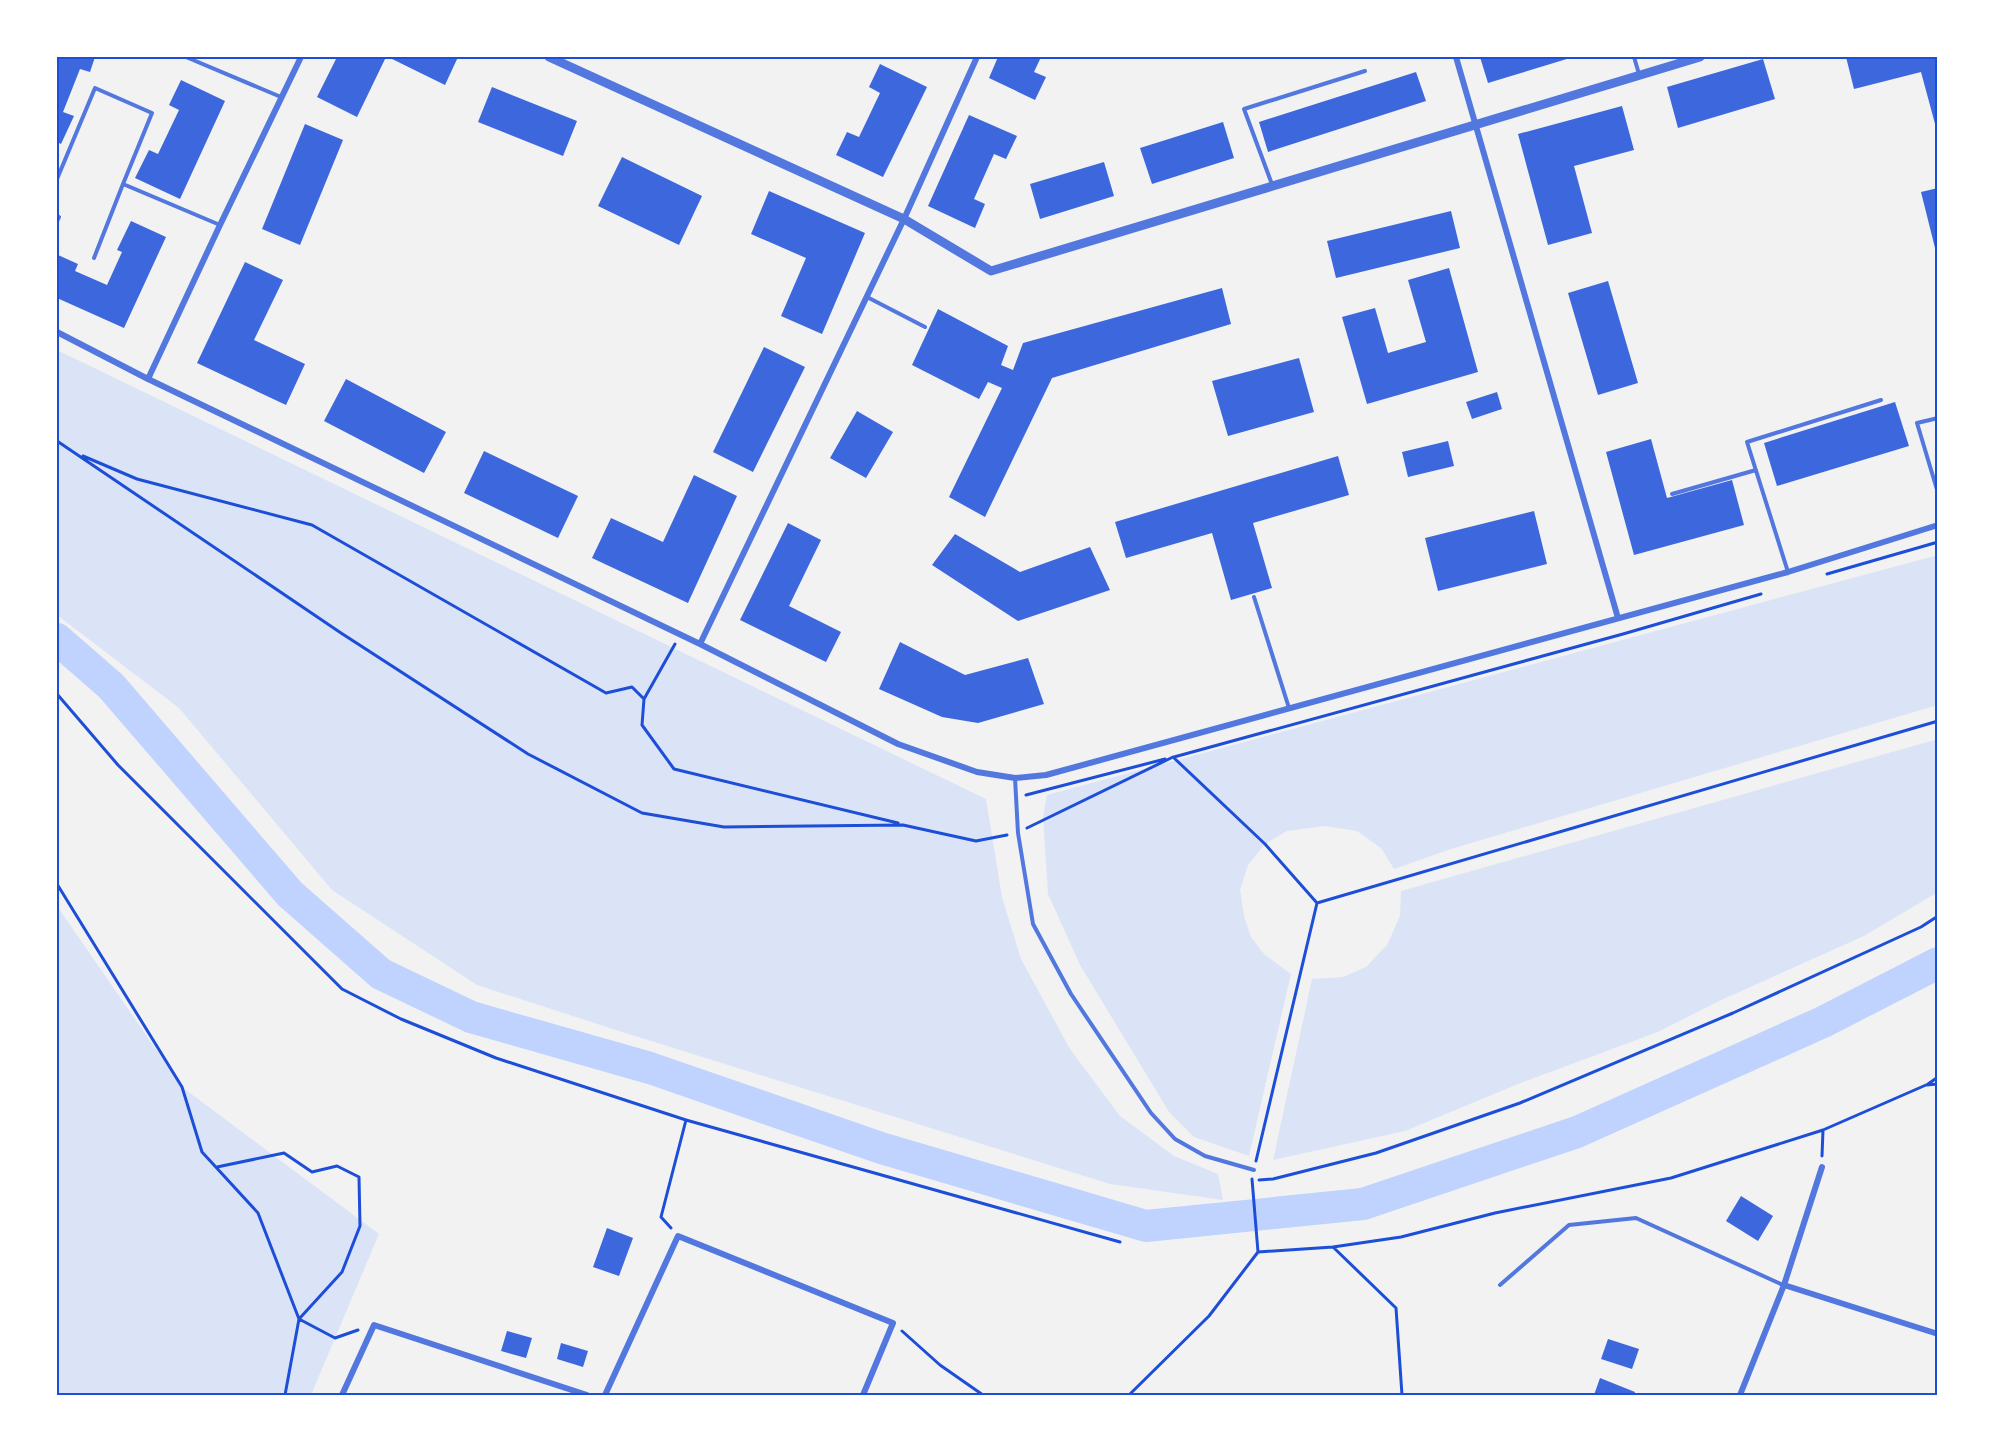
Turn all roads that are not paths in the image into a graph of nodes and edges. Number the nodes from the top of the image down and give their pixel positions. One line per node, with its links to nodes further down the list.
1 (186, 57): 10 (lane)
2 (301, 57): 10 (street)
3 (549, 57): 16 (street)
4 (977, 57): 16 (street)
5 (1456, 57): 11 (street)
6 (1634, 57): 9 (lane)
7 (1700, 57): 9 (street)
8 (1365, 70): 14 (lane)
9 (1639, 76): 11 (street)
10 (282, 98): 18 (street)
11 (1475, 126): 14 (street); 32 (street)
12 (57, 179): 13 (lane)
13 (123, 184): 18 (lane); 19 (lane)
14 (1273, 187): 16 (street)
15 (57, 216): 17 (lane)
16 (904, 219): 20 (street)
17 (57, 221)
18 (220, 225): 23 (street)
19 (94, 258)
20 (867, 297): 21 (lane); 33 (street)
21 (925, 327)
22 (57, 332): 23 (street)
23 (148, 379): 33 (street)
24 (1881, 400): 26 (lane)
25 (1938, 418): 27 (lane)
26 (1756, 470): 28 (lane); 30 (lane)
27 (1938, 493)
28 (1672, 494)
29 (1938, 525): 30 (street)
30 (1788, 572): 32 (street)
31 (1254, 597): 34 (lane)
32 (1618, 618): 34 (street)
33 (700, 644): 35 (street)
34 (1290, 708): 35 (street)
35 (1015, 778): 37 (lane)
36 (1822, 1167): 39 (street)
37 (1254, 1170)
38 (1500, 1285): 39 (lane)
39 (1784, 1285): 40 (street); 45 (street)
40 (1938, 1334)
41 (342, 1395): 42 (street)
42 (587, 1395)
43 (605, 1395): 44 (street)
44 (864, 1395)
45 (1740, 1395)

